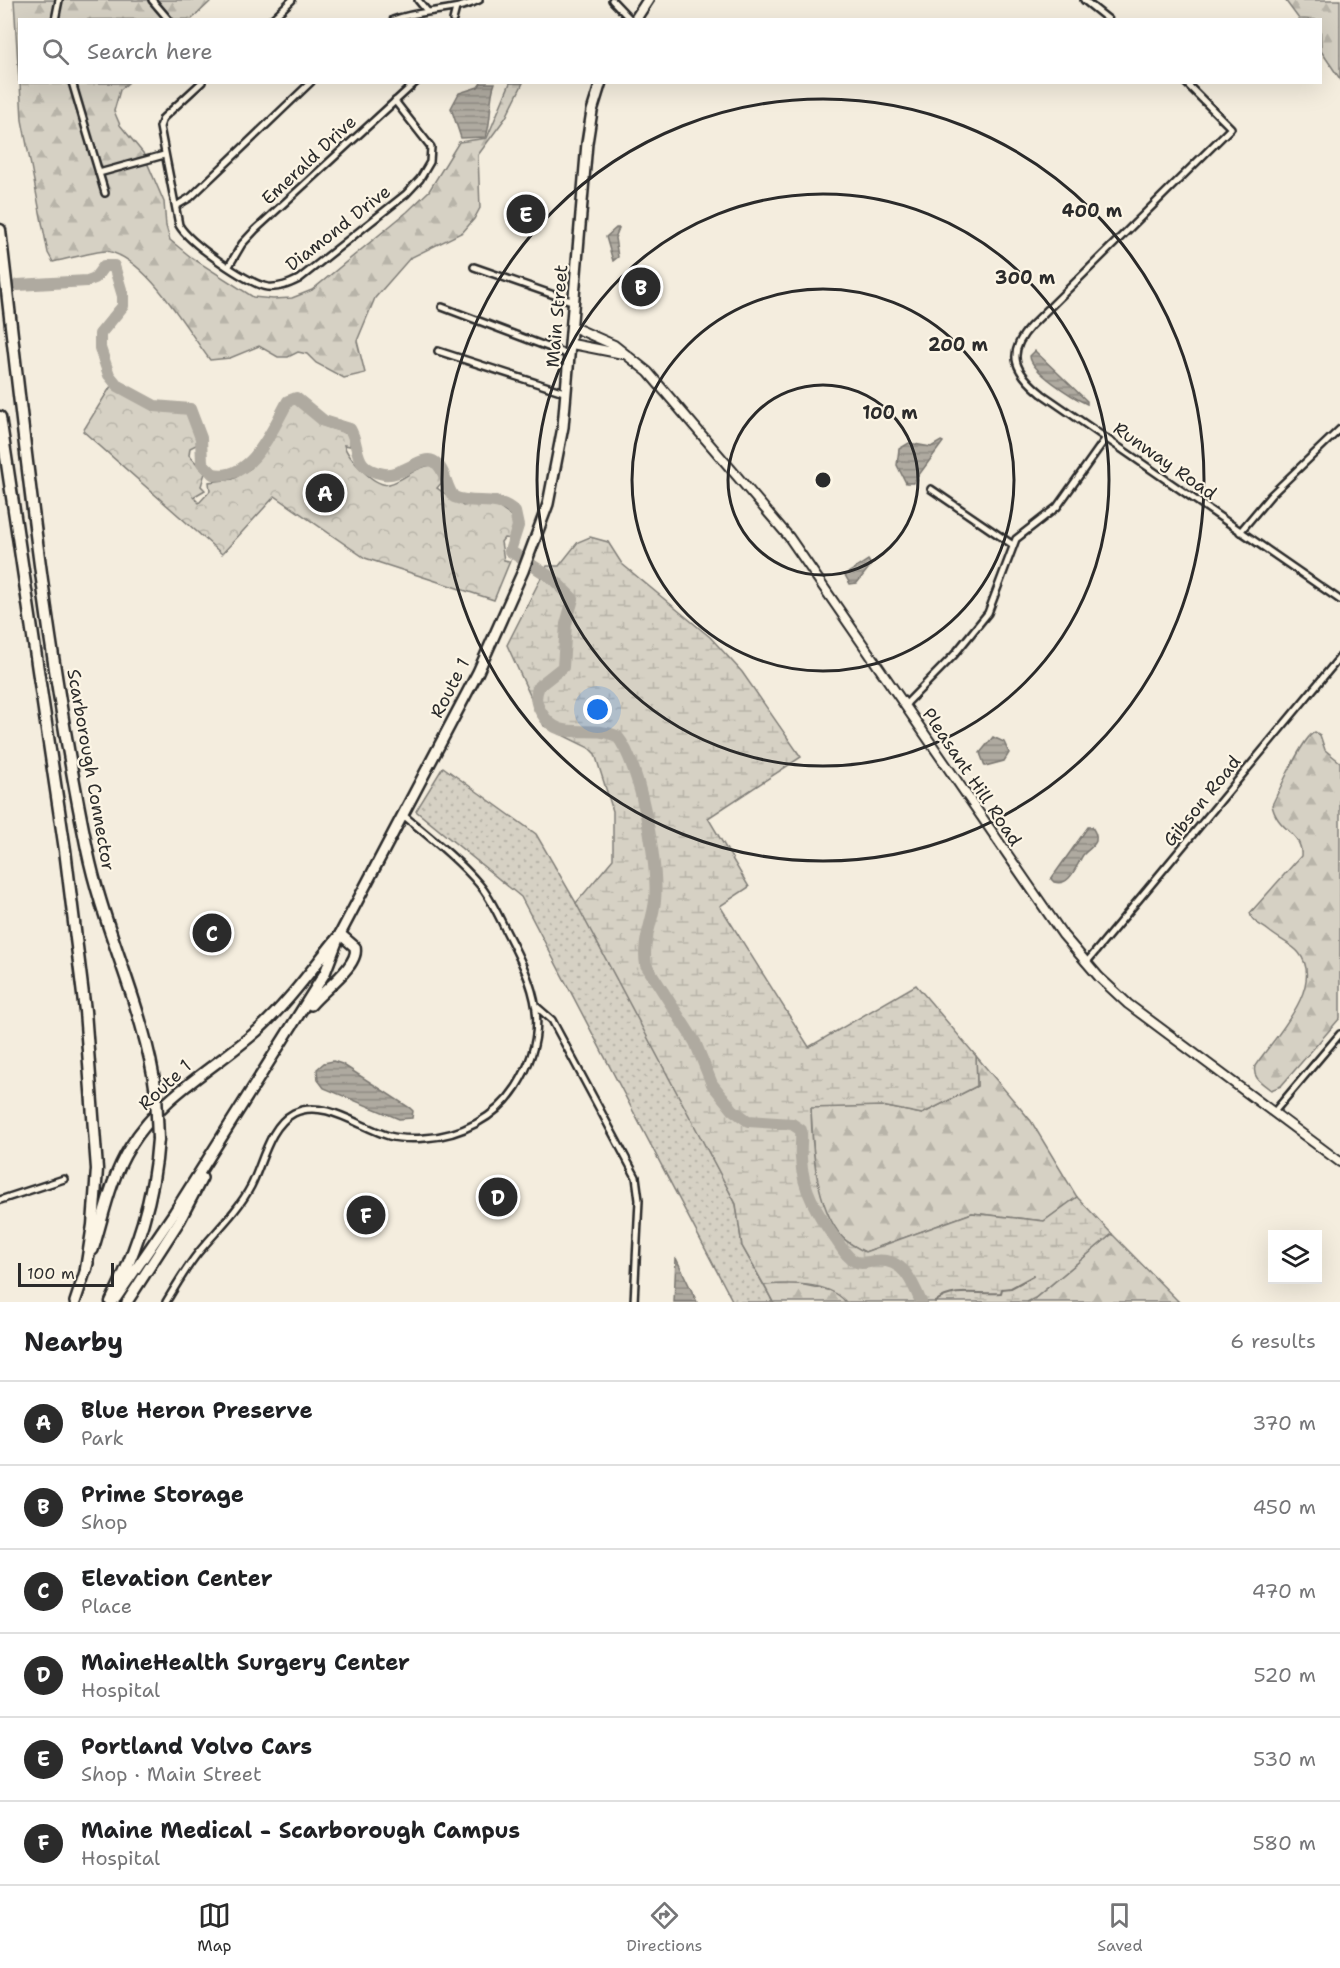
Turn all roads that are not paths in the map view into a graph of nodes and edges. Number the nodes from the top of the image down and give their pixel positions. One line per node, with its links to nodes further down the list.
1 (59, 0): 11 (street)
2 (152, 0): 12 (street)
3 (292, 0): 13 (street)
4 (418, 0): 10 (street)
5 (479, 0): 9 (street)
6 (612, 0): 16 (street)
7 (648, 0): 17 (main road)
8 (1084, 0): 18 (street)
9 (456, 8): 10 (street); 15 (street)
10 (427, 11): 14 (street)
11 (55, 18)
12 (167, 18)
13 (273, 18)
14 (401, 18)
15 (454, 18)
16 (631, 18)
17 (634, 18)
18 (1106, 18)
19 (73, 84): 27 (street)
20 (200, 84): 26 (street, Diamond Drive)
21 (309, 84): 29 (street)
22 (414, 84): 25 (street, Emerald Drive)
23 (601, 84): 33 (main road, Main Street)
24 (1187, 84): 43 (street, Runway Road)
25 (395, 101): 31 (street, Emerald Drive); 31 (street, Diamond Drive)
26 (164, 155): 27 (street); 29 (street, Diamond Drive)
27 (99, 173): 28 (street)
28 (105, 193)
29 (176, 206): 31 (street, Diamond Drive)
30 (0, 230): 64 (highway, Scarborough Connector, bridge)
31 (229, 266)
32 (474, 267): 33 (street)
33 (576, 302): 35 (main road, Main Street)
34 (442, 307): 38 (street)
35 (573, 327): 36 (main road, Main Street); 39 (street, Pleasant Hill Road)
36 (572, 344): 38 (main road, Main Street); 39 (street, Pleasant Hill Road)
37 (438, 351): 40 (street)
38 (571, 355): 40 (main road, Main Street)
39 (630, 358): 50 (street, Pleasant Hill Road)
40 (567, 393): 47 (main road, Main Street)
41 (0, 417): 62 (highway, Scarborough Connector)
42 (1340, 429): 45 (street)
43 (1107, 438): 45 (street, Runway Road); 46 (street)
44 (931, 489): 46 (street)
45 (1240, 532): 48 (street, Runway Road)
46 (1013, 545): 50 (street)
47 (532, 550): 51 (main road, Route 1)
48 (1340, 600)
49 (1340, 657): 53 (street, Gibson Road)
50 (905, 705): 53 (street, Pleasant Hill Road)
51 (402, 814): 52 (main road, Route 1); 54 (street)
52 (340, 934): 55 (main road, Route 1); 55 (main road); 62 (main road, Route 1)
53 (1086, 963): 57 (street, Pleasant Hill Road)
54 (537, 1007): 66 (street); 67 (street)
55 (293, 1026): 58 (main road, Route 1)
56 (1340, 1034): 57 (street)
57 (1274, 1112): 59 (street, Pleasant Hill Road)
58 (223, 1134): 64 (main road, Route 1); 65 (main road)
59 (1340, 1162)
60 (64, 1179): 61 (street)
61 (0, 1200)
62 (86, 1269): 63 (main road, Route 1)
63 (74, 1302)
64 (112, 1302)
65 (127, 1302)
66 (166, 1302)
67 (634, 1302)

